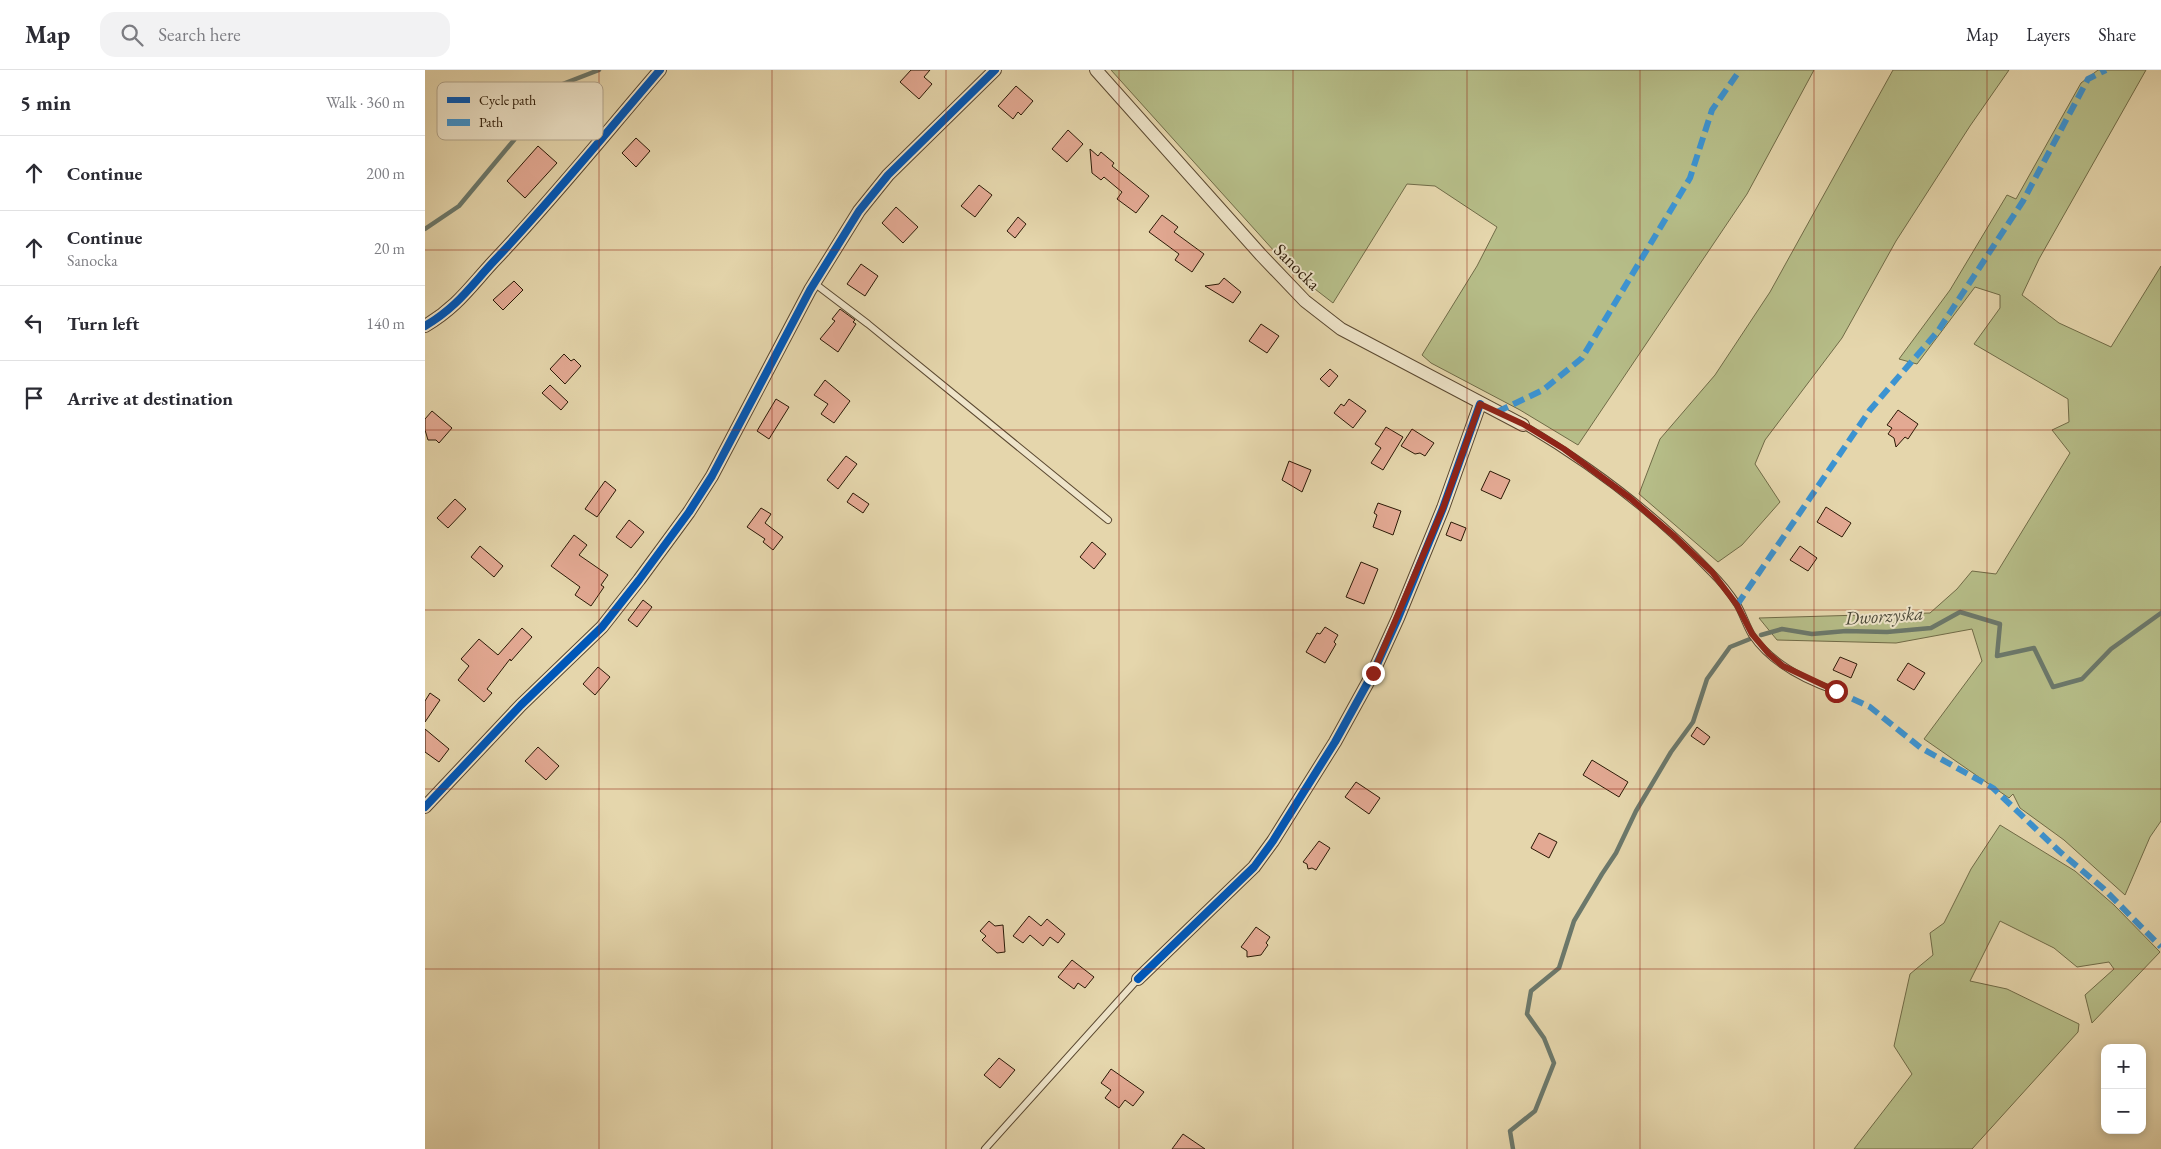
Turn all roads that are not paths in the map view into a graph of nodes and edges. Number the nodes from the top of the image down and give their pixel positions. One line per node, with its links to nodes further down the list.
1 (660, 70): 4 (street)
2 (995, 70): 6 (street)
3 (1096, 70): 8 (street, Sanocka)
4 (603, 136)
5 (600, 140): 7 (street)
6 (814, 283): 10 (lane); 12 (street)
7 (425, 326)
8 (1480, 404): 9 (street, Sanocka); 13 (street)
9 (1523, 424): 11 (lane)
10 (1108, 520)
11 (1836, 691)
12 (425, 807)
13 (1137, 980): 14 (lane)
14 (985, 1149)

